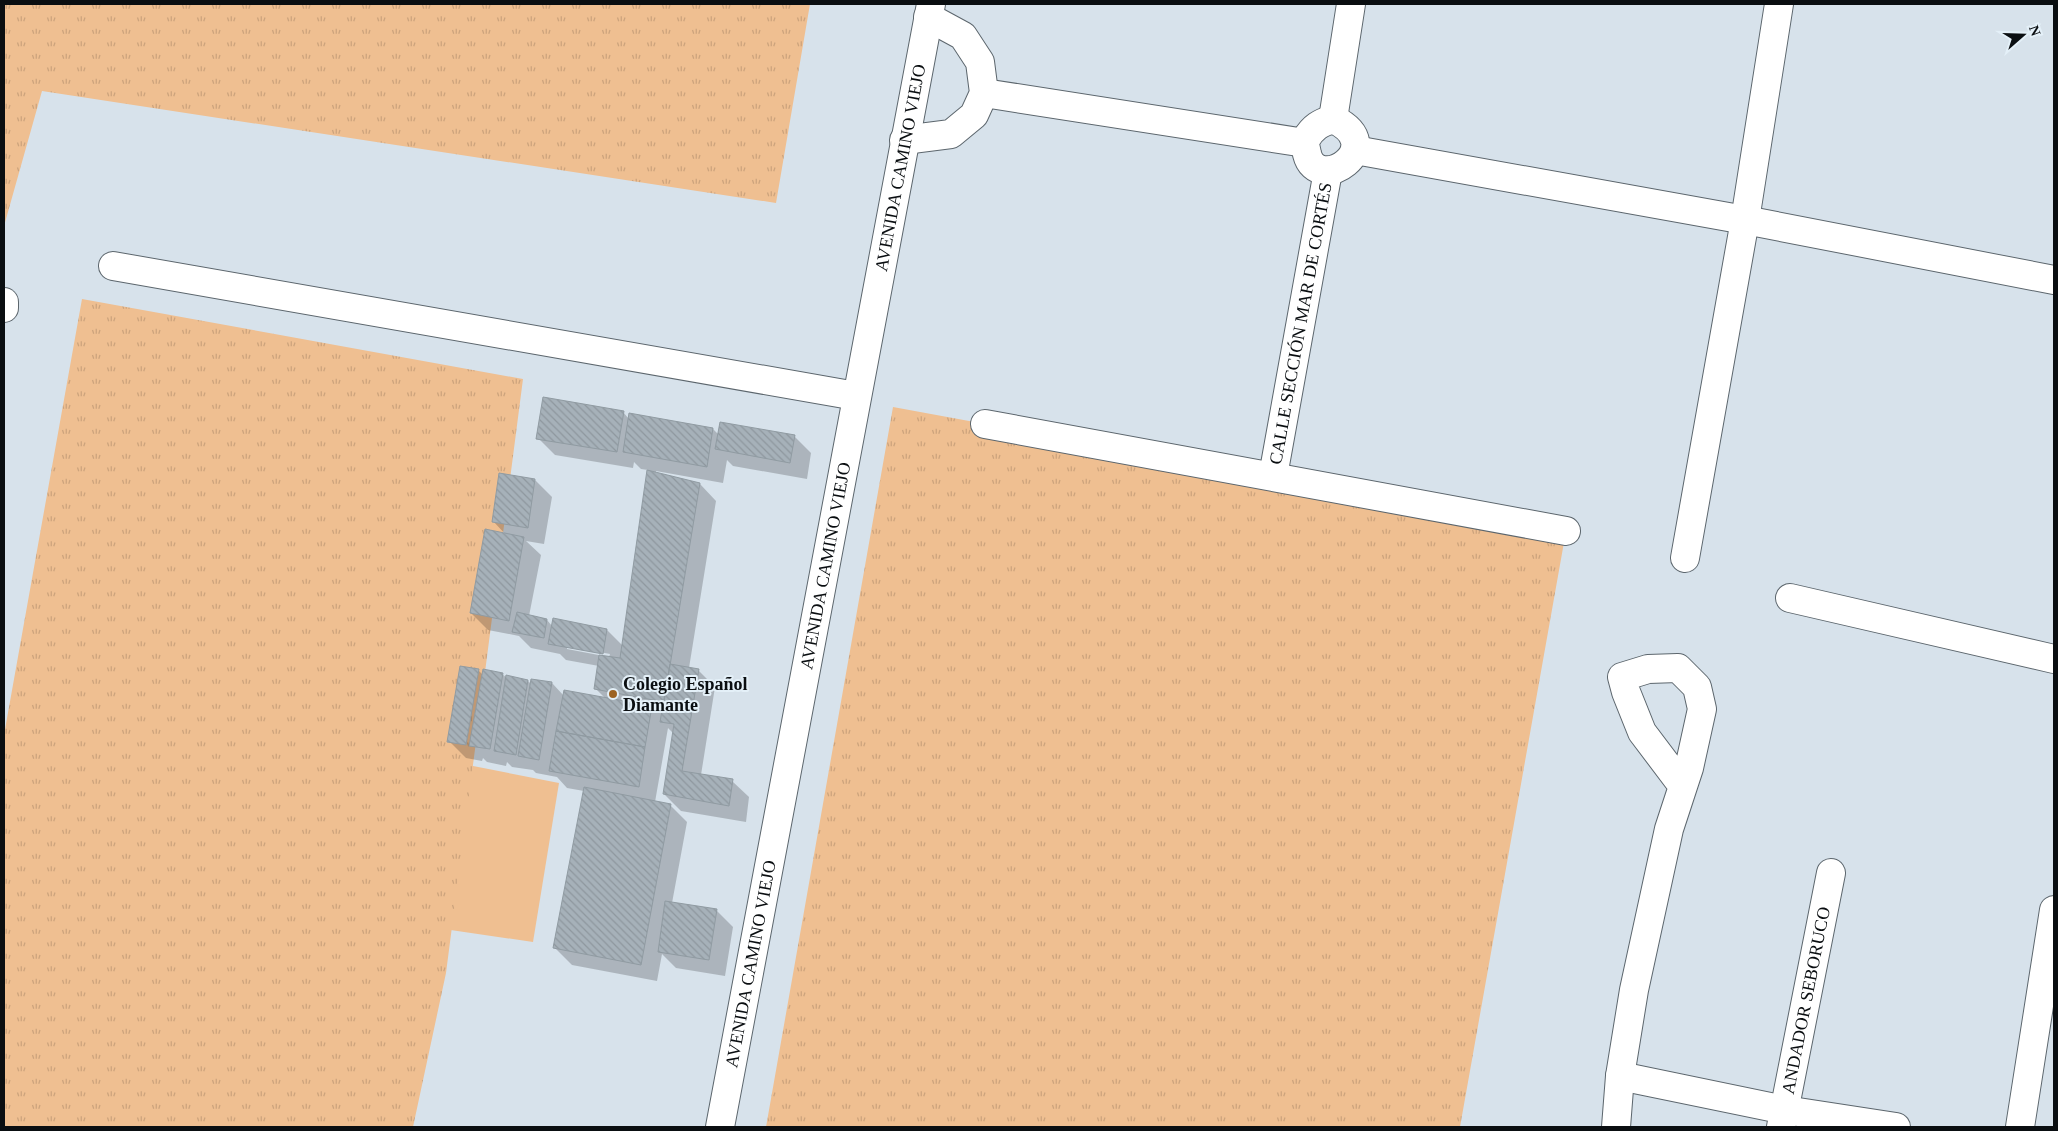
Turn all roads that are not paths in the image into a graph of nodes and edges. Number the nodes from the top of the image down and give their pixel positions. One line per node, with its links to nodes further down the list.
1 (1351, 4): 5 (street)
2 (1779, 4): 10 (street)
3 (930, 10): 4 (street); 6 (street, AVENIDA CAMINO VIEJO)
4 (984, 93): 6 (street); 7 (street)
5 (1334, 120): 7 (street); 8 (street)
6 (904, 140): 15 (street, AVENIDA CAMINO VIEJO)
7 (1304, 143): 9 (street)
8 (1355, 150): 9 (street); 10 (street)
9 (1328, 171): 17 (street, CALLE SECCIÓN MAR DE CORTÉS)
10 (1745, 220): 12 (street); 19 (street)
11 (113, 266): 15 (street)
12 (2054, 280)
13 (4, 302): 14 (street)
14 (4, 308)
15 (856, 396): 27 (street, AVENIDA CAMINO VIEJO)
16 (986, 424): 17 (street)
17 (1273, 476): 18 (street)
18 (1566, 531)
19 (1685, 558)
20 (1790, 598): 21 (street)
21 (2054, 659)
22 (1682, 785): 25 (street)
23 (1831, 873): 26 (street, ANDADOR SEBORUCO)
24 (2054, 910): 30 (street)
25 (1620, 1076): 26 (street); 28 (street)
26 (1783, 1118): 29 (street)
27 (720, 1127)
28 (1616, 1127)
29 (1896, 1127)
30 (2020, 1127)

